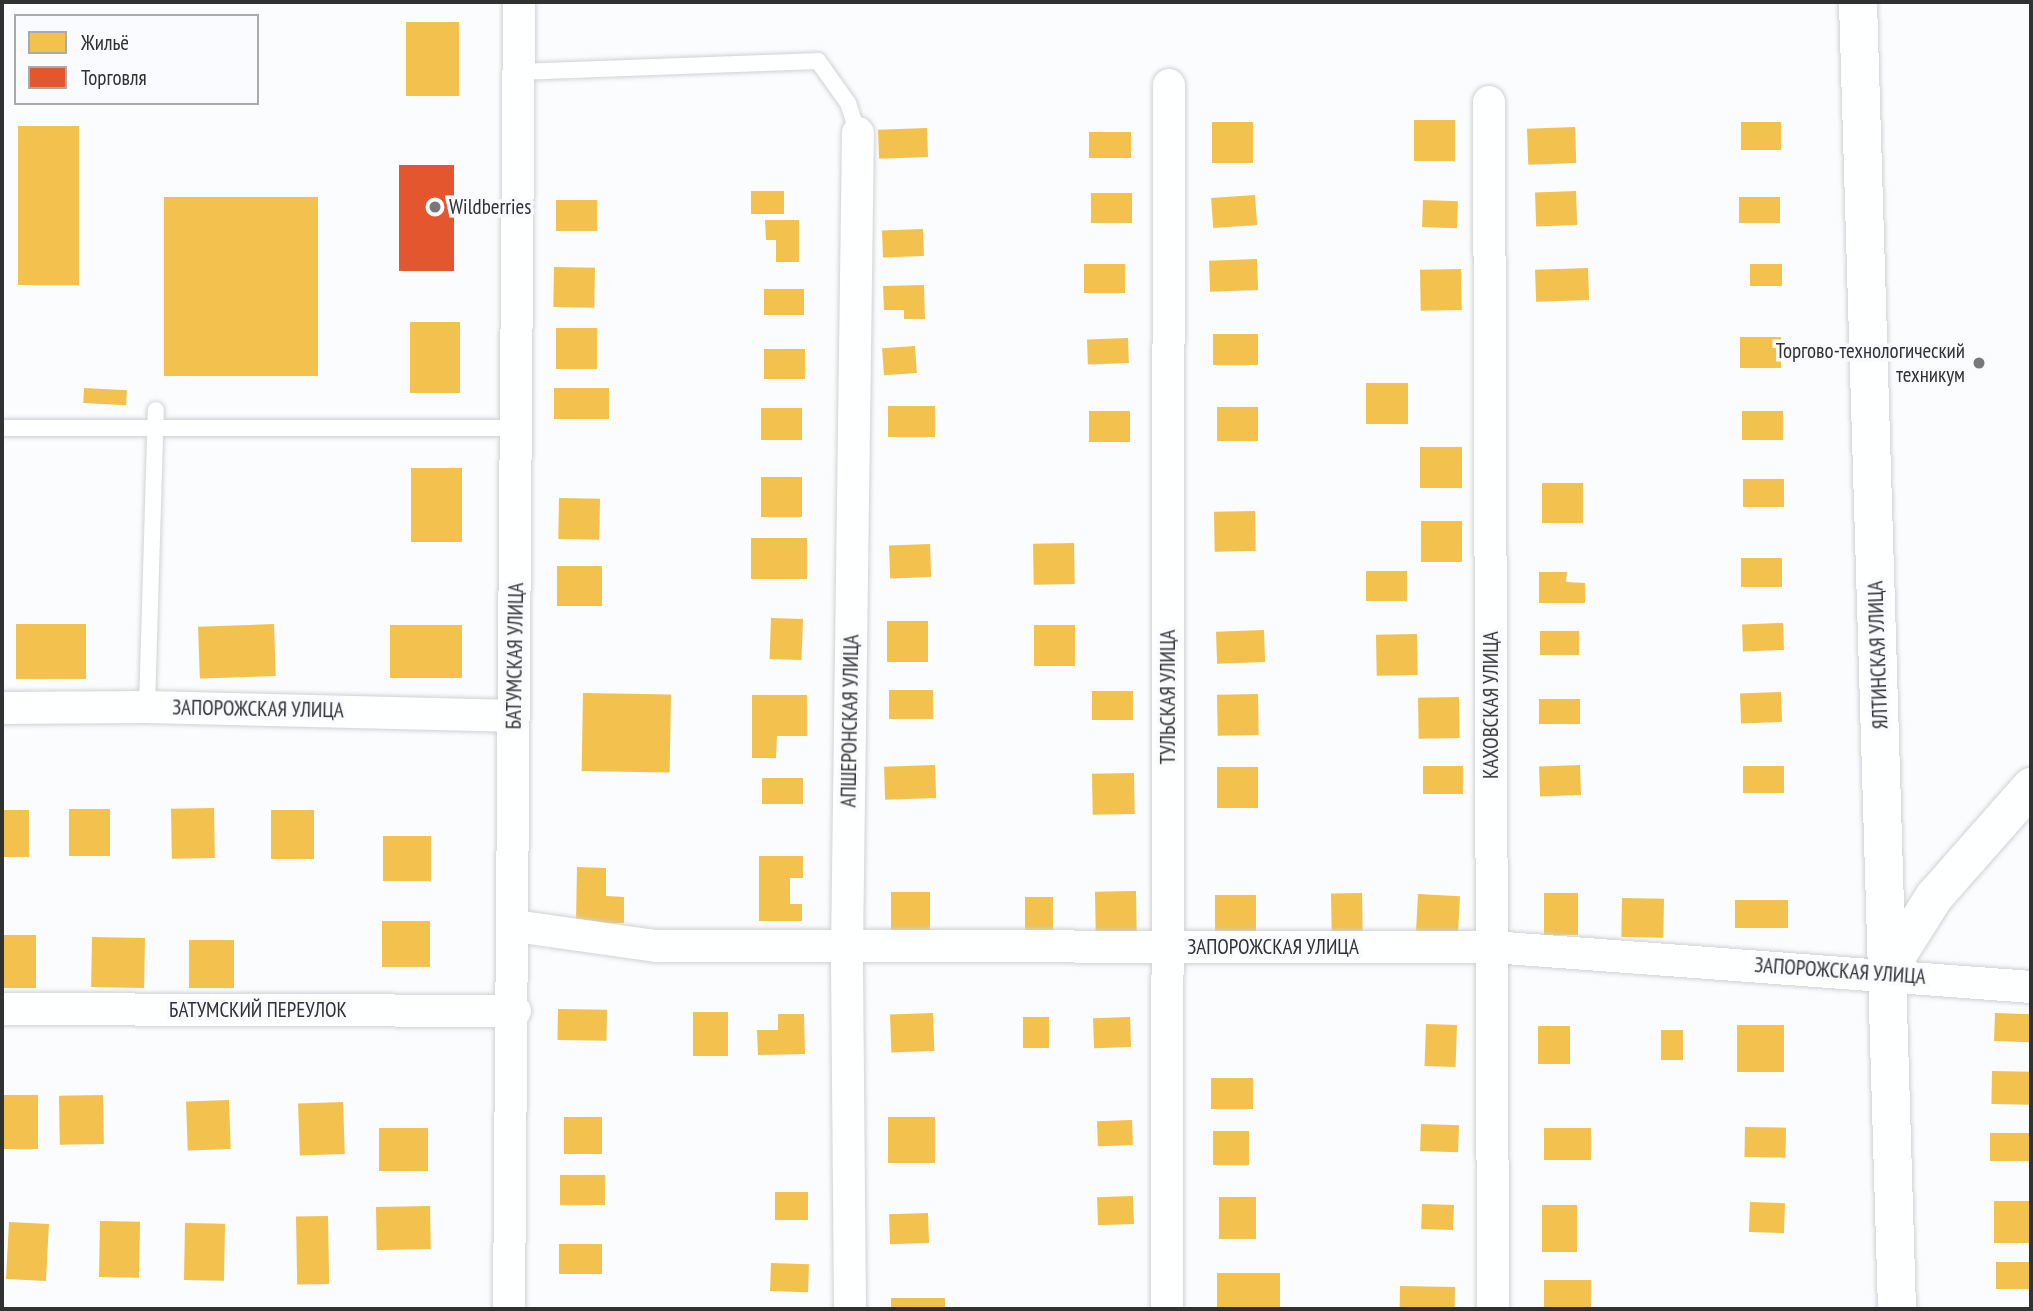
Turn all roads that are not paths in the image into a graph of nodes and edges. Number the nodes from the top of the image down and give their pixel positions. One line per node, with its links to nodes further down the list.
1 (519, 2): 3 (street, БАТУМСКАЯ УЛИЦА)
2 (1858, 2): 18 (main road, ЯЛТИНСКАЯ УЛИЦА)
3 (518, 72): 6 (lane); 9 (street, БАТУМСКАЯ УЛИЦА)
4 (1169, 85): 15 (street, ТУЛЬСКАЯ УЛИЦА)
5 (1489, 102): 17 (street, КАХОВСКАЯ УЛИЦА)
6 (858, 133): 16 (street, АПШЕРОНСКАЯ УЛИЦА)
7 (156, 418): 8 (lane); 9 (lane); 10 (lane)
8 (2, 428)
9 (517, 428): 12 (street, БАТУМСКАЯ УЛИЦА)
10 (147, 707): 11 (street, ЗАПОРОЖСКАЯ УЛИЦА); 12 (street, ЗАПОРОЖСКАЯ УЛИЦА)
11 (2, 708)
12 (514, 716): 14 (street, БАТУМСКАЯ УЛИЦА)
13 (2031, 787): 18 (main road)
14 (515, 926): 16 (street, ЗАПОРОЖСКАЯ УЛИЦА); 21 (street, БАТУМСКАЯ УЛИЦА)
15 (1168, 946): 16 (street, ЗАПОРОЖСКАЯ УЛИЦА); 17 (street, ЗАПОРОЖСКАЯ УЛИЦА); 24 (street, ТУЛЬСКАЯ УЛИЦА)
16 (847, 947): 23 (street, АПШЕРОНСКАЯ УЛИЦА)
17 (1492, 947): 18 (street, ЗАПОРОЖСКАЯ УЛИЦА); 25 (street, КАХОВСКАЯ УЛИЦА)
18 (1886, 973): 19 (street, ЗАПОРОЖСКАЯ УЛИЦА); 26 (main road, ЯЛТИНСКАЯ УЛИЦА)
19 (2031, 987)
20 (2, 1009): 21 (street, БАТУМСКИЙ ПЕРЕУЛОК)
21 (514, 1011): 22 (street, БАТУМСКАЯ УЛИЦА)
22 (509, 1309)
23 (850, 1309)
24 (1167, 1309)
25 (1493, 1309)
26 (1897, 1309)

